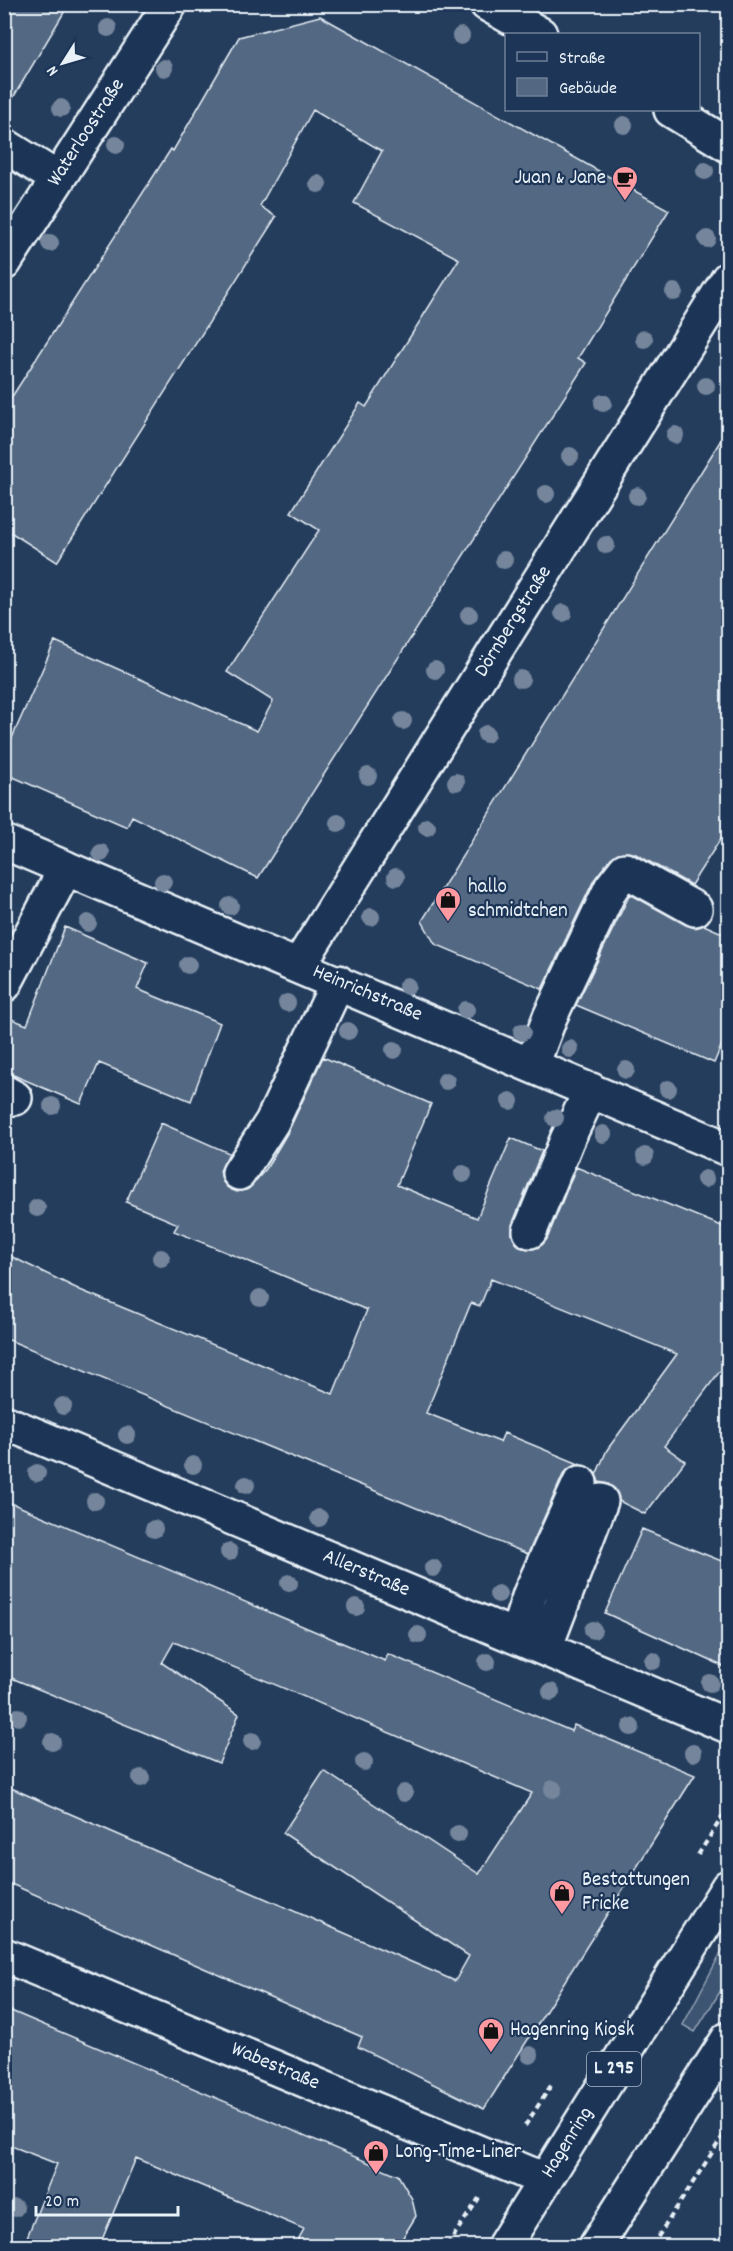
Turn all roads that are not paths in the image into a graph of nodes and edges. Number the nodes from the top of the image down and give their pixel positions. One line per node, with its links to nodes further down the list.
1 (170, 4): 7 (street, Waterloostraße)
2 (487, 4): 3 (street)
3 (538, 33)
4 (673, 111): 6 (street)
5 (4, 145): 7 (street)
6 (729, 145)
7 (58, 179): 8 (street, Waterloostraße)
8 (4, 262)
9 (729, 279): 13 (street, Dörnbergstraße)
10 (4, 842): 11 (street, Heinrichstraße)
11 (66, 868): 13 (street, Heinrichstraße); 15 (street)
12 (695, 909): 16 (street)
13 (299, 965): 14 (street, Heinrichstraße)
14 (338, 982): 16 (street, Heinrichstraße); 19 (street)
15 (4, 985)
16 (532, 1065): 17 (street, Heinrichstraße)
17 (591, 1090): 18 (street, Heinrichstraße); 20 (street)
18 (729, 1149)
19 (239, 1173)
20 (530, 1231)
21 (4, 1422): 23 (street, Allerstraße)
22 (590, 1492): 23 (street)
23 (530, 1643): 24 (street, Allerstraße)
24 (729, 1726)
25 (729, 1887): 28 (street, Hagenring / L 295)
26 (4, 1955): 28 (street, Wabestraße)
27 (729, 2039): 30 (street)
28 (545, 2180): 29 (street, Hagenring / L 295)
29 (504, 2247)
30 (596, 2247)

